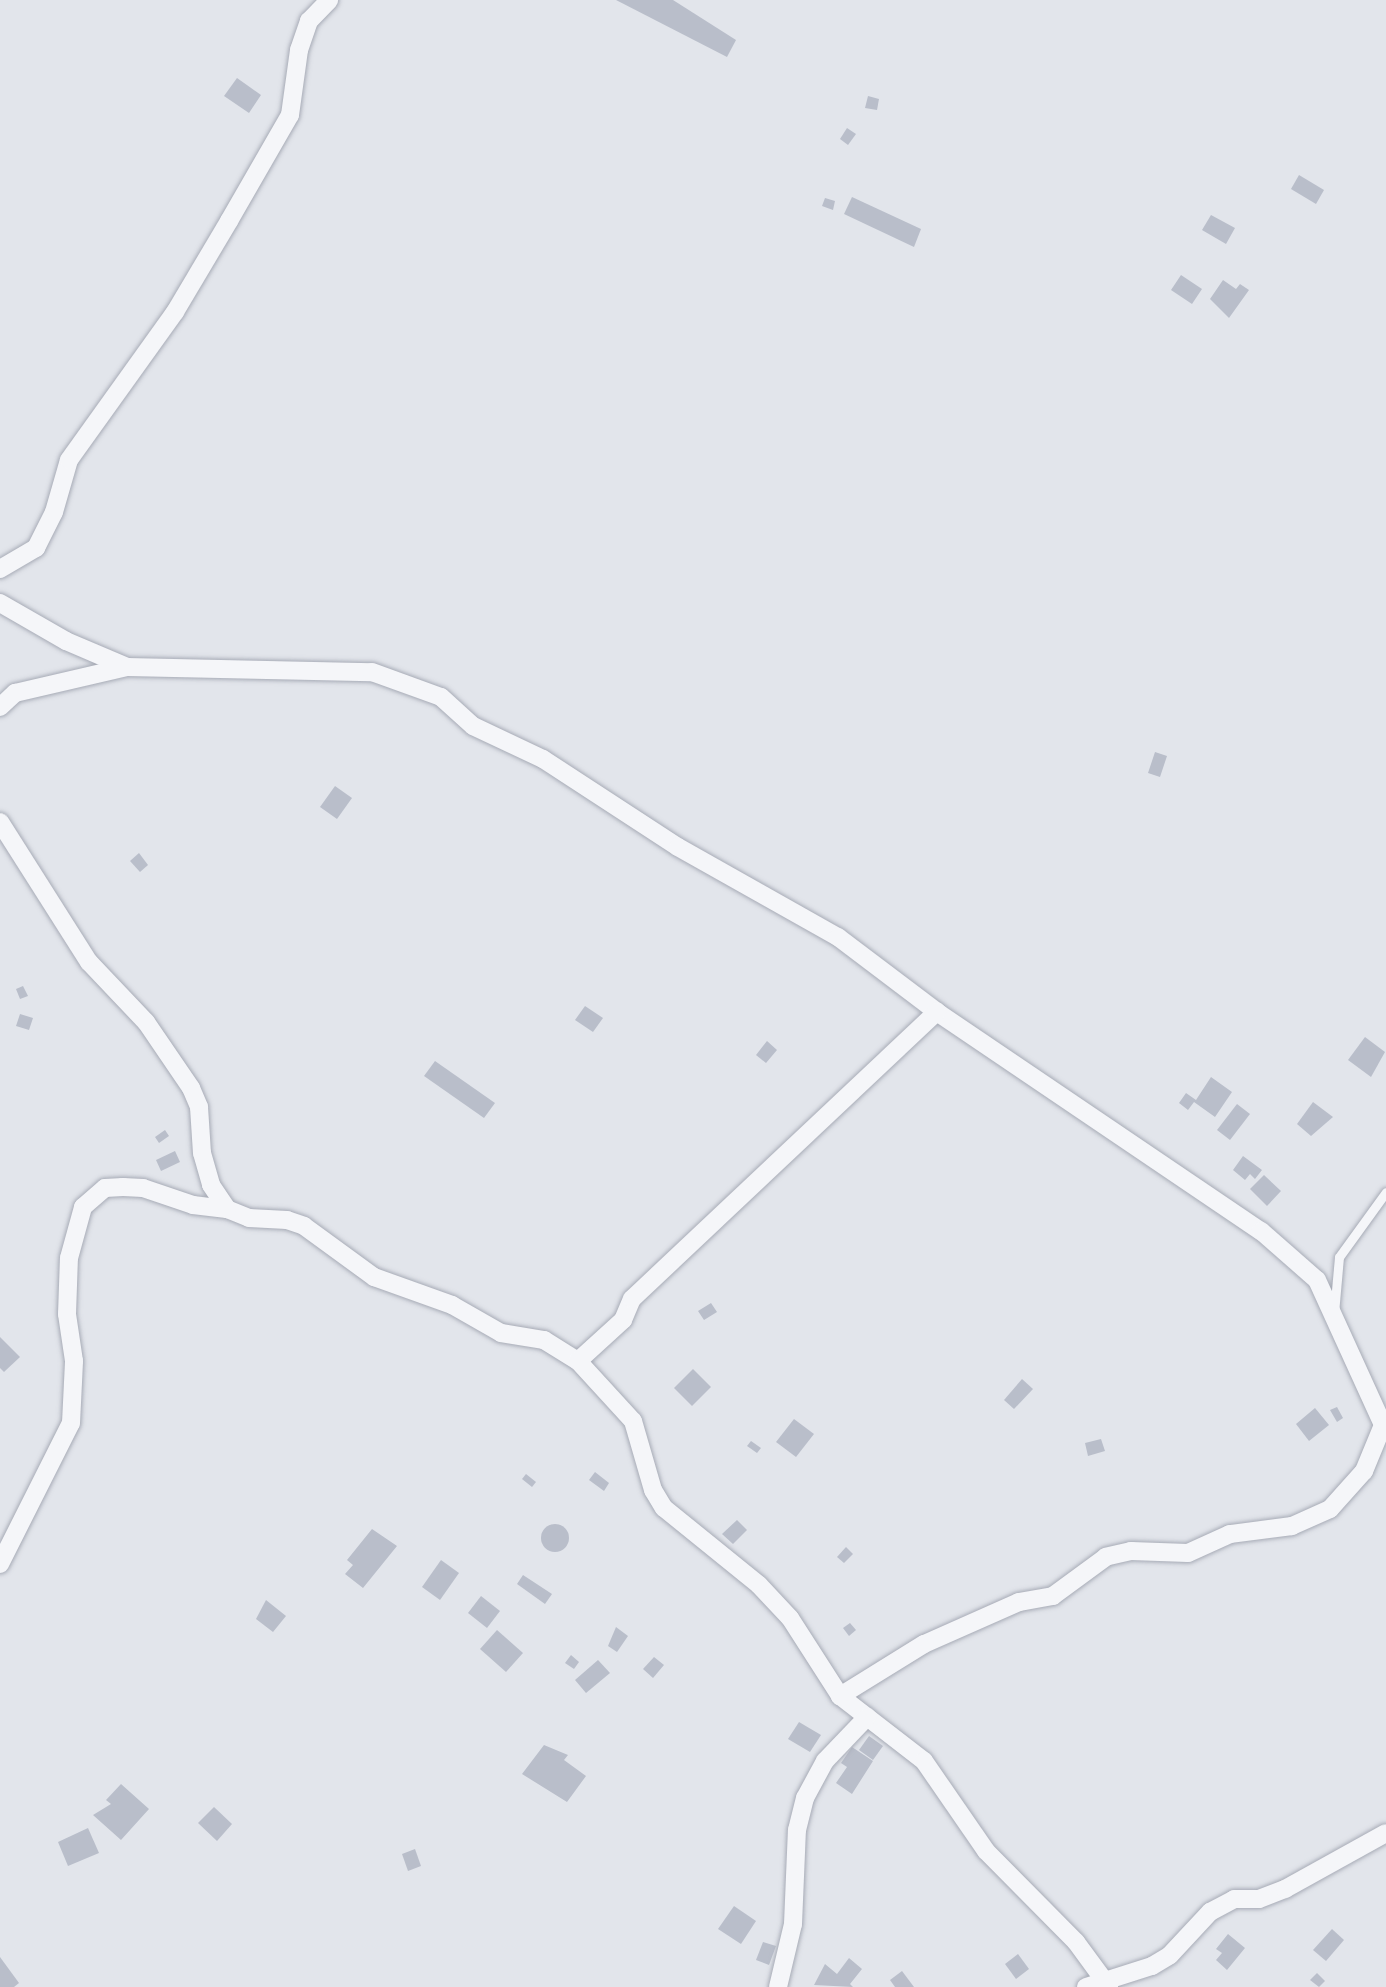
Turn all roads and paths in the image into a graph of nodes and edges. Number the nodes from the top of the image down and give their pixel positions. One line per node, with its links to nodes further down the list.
1 (329, 0): 2 (street)
2 (0, 569)
3 (0, 603): 4 (street)
4 (127, 667): 5 (street); 7 (street)
5 (0, 707)
6 (0, 822): 9 (street)
7 (937, 1012): 10 (street); 11 (street)
8 (1386, 1192): 10 (lane)
9 (227, 1209): 11 (street); 13 (street)
10 (1333, 1314): 12 (street)
11 (578, 1361): 14 (street)
12 (1384, 1441): 14 (street)
13 (0, 1563)
14 (840, 1696): 15 (street)
15 (867, 1717): 17 (street); 18 (street)
16 (1386, 1833): 17 (street)
17 (1107, 1984): 19 (street)
18 (778, 1987)
19 (1086, 1987)

